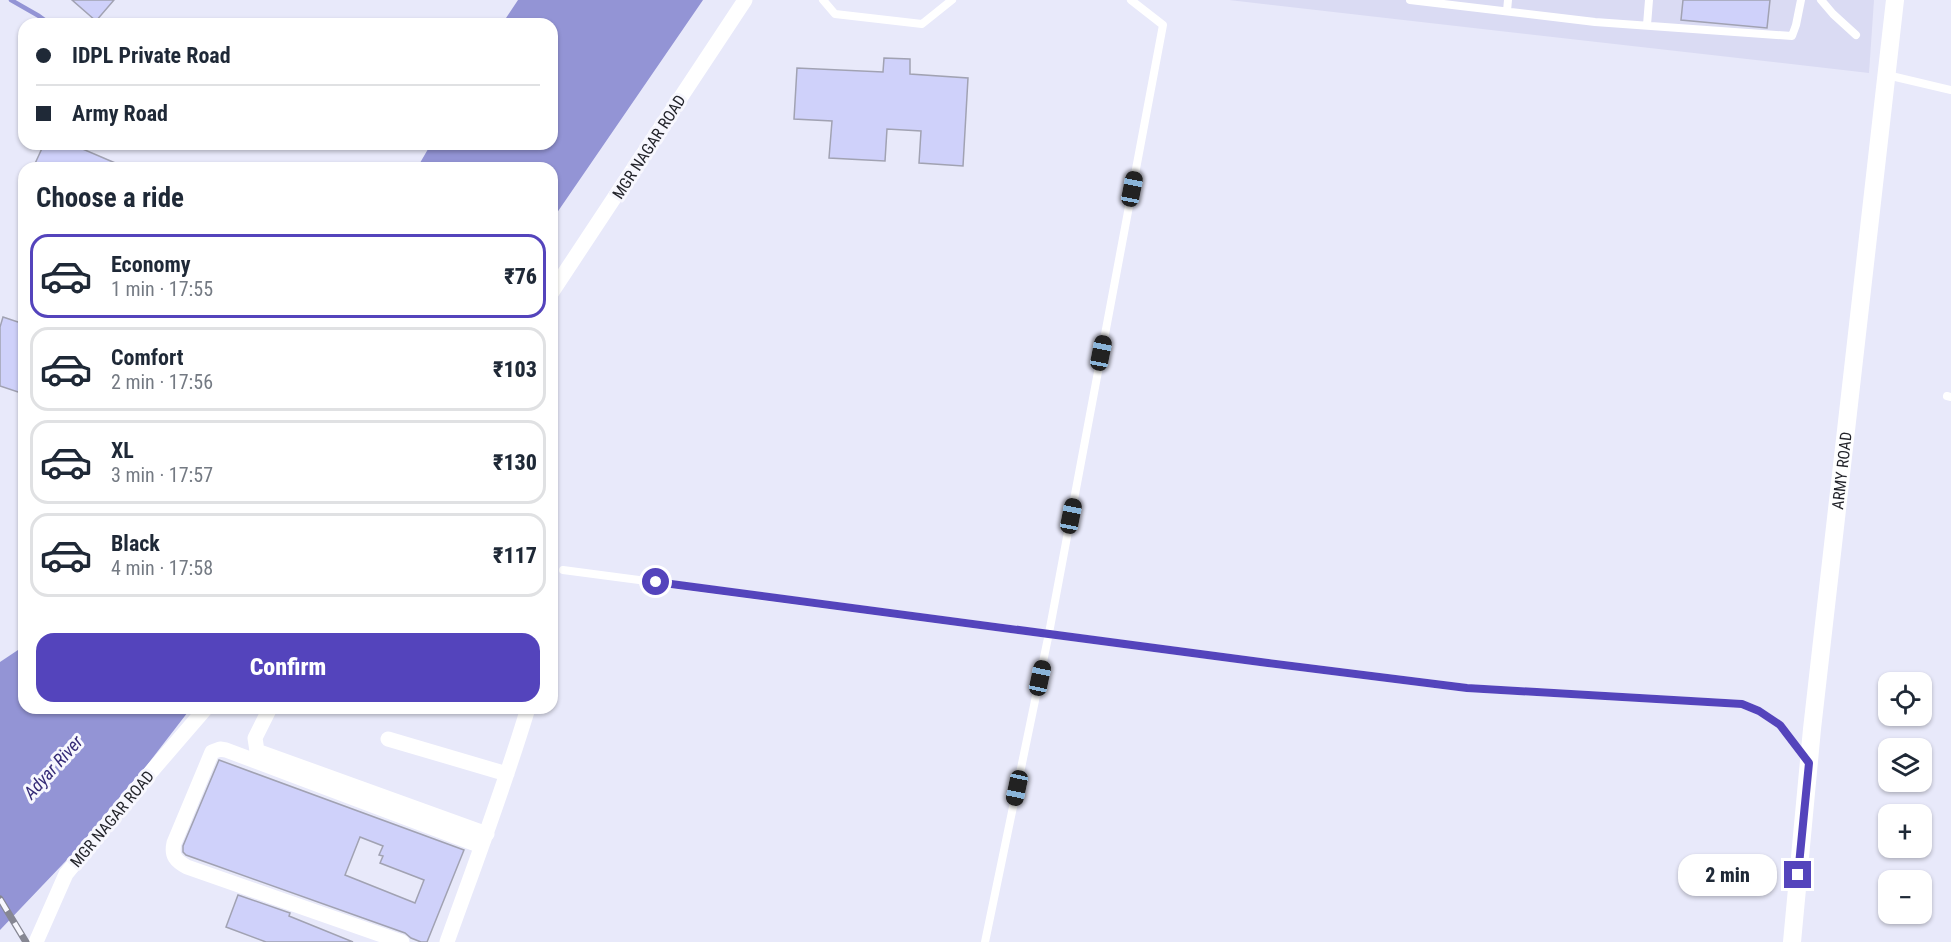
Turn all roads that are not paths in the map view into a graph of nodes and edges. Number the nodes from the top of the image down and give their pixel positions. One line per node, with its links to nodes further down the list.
1 (745, 0): 16 (street, MGR NAGAR ROAD)
2 (822, 0): 3 (lane)
3 (952, 0)
4 (1131, 0): 18 (lane)
5 (1410, 0): 11 (lane)
6 (1508, 0): 11 (lane)
7 (1649, 0): 12 (lane)
8 (1802, 0): 12 (lane)
9 (1821, 0): 13 (lane)
10 (1895, 0): 14 (street, ARMY ROAD)
11 (1507, 11): 12 (lane)
12 (1647, 26)
13 (1856, 35)
14 (1887, 75): 15 (lane); 23 (street, ARMY ROAD)
15 (1951, 90)
16 (558, 283)
17 (563, 570): 18 (lane)
18 (1049, 633): 23 (lane); 29 (lane)
19 (201, 714): 26 (street, MGR NAGAR ROAD)
20 (267, 714): 25 (street)
21 (524, 714): 24 (street)
22 (388, 739): 24 (street)
23 (1809, 763): 30 (street, ARMY ROAD)
24 (507, 774): 25 (street)
25 (484, 840): 27 (street); 28 (street)
26 (36, 942)
27 (402, 942)
28 (447, 942)
29 (985, 942)
30 (1792, 942)

